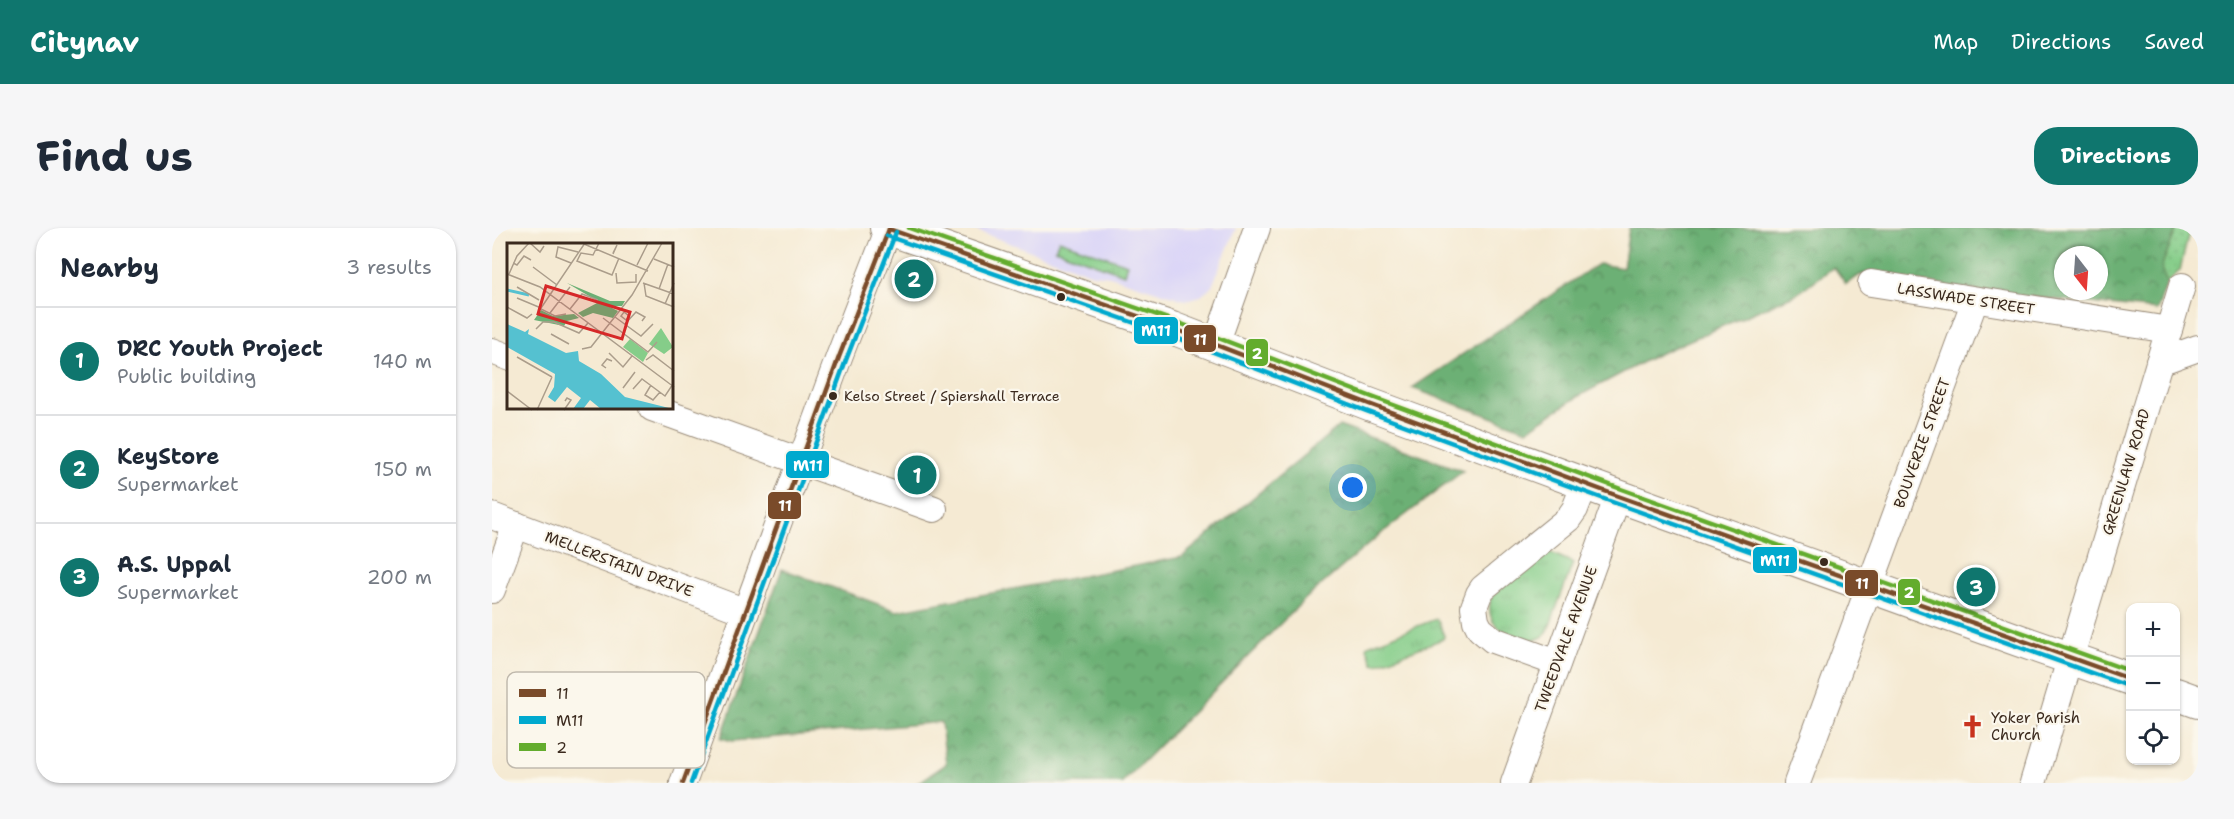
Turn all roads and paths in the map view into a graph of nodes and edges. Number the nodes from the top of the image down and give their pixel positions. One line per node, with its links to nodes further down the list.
1 (888, 228): 7 (main road); 13 (street)
2 (1257, 228): 7 (street)
3 (1871, 284): 5 (street, LASSWADE STREET)
4 (2182, 286): 6 (street, GREENLAW ROAD)
5 (1975, 300): 6 (street, LASSWADE STREET); 19 (street, BOUVERIE STREET)
6 (2169, 330): 11 (street, GREENLAW ROAD)
7 (1216, 344): 14 (main road)
8 (2198, 348): 11 (street)
9 (492, 351): 10 (street)
10 (507, 357)
11 (2159, 362): 22 (street, GREENLAW ROAD)
12 (658, 410): 13 (street)
13 (801, 461): 16 (street); 21 (street)
14 (1585, 483): 15 (main road); 23 (street)
15 (1618, 496): 19 (main road); 23 (street, TWEEDVALE AVENUE)
16 (934, 509)
17 (492, 516): 18 (street, MELLERSTAIN DRIVE)
18 (516, 525): 20 (street); 21 (street, MELLERSTAIN DRIVE)
19 (1869, 587): 22 (main road); 31 (street, BOUVERIE STREET)
20 (492, 590)
21 (746, 612): 27 (street)
22 (2069, 658): 24 (main road); 32 (street, GREENLAW ROAD)
23 (1557, 663): 30 (street, TWEEDVALE AVENUE)
24 (2126, 678)
25 (2180, 696): 26 (main road)
26 (2198, 702)
27 (705, 723)
28 (688, 768): 29 (street)
29 (683, 783)
30 (1514, 783)
31 (1797, 783)
32 (2032, 783)

